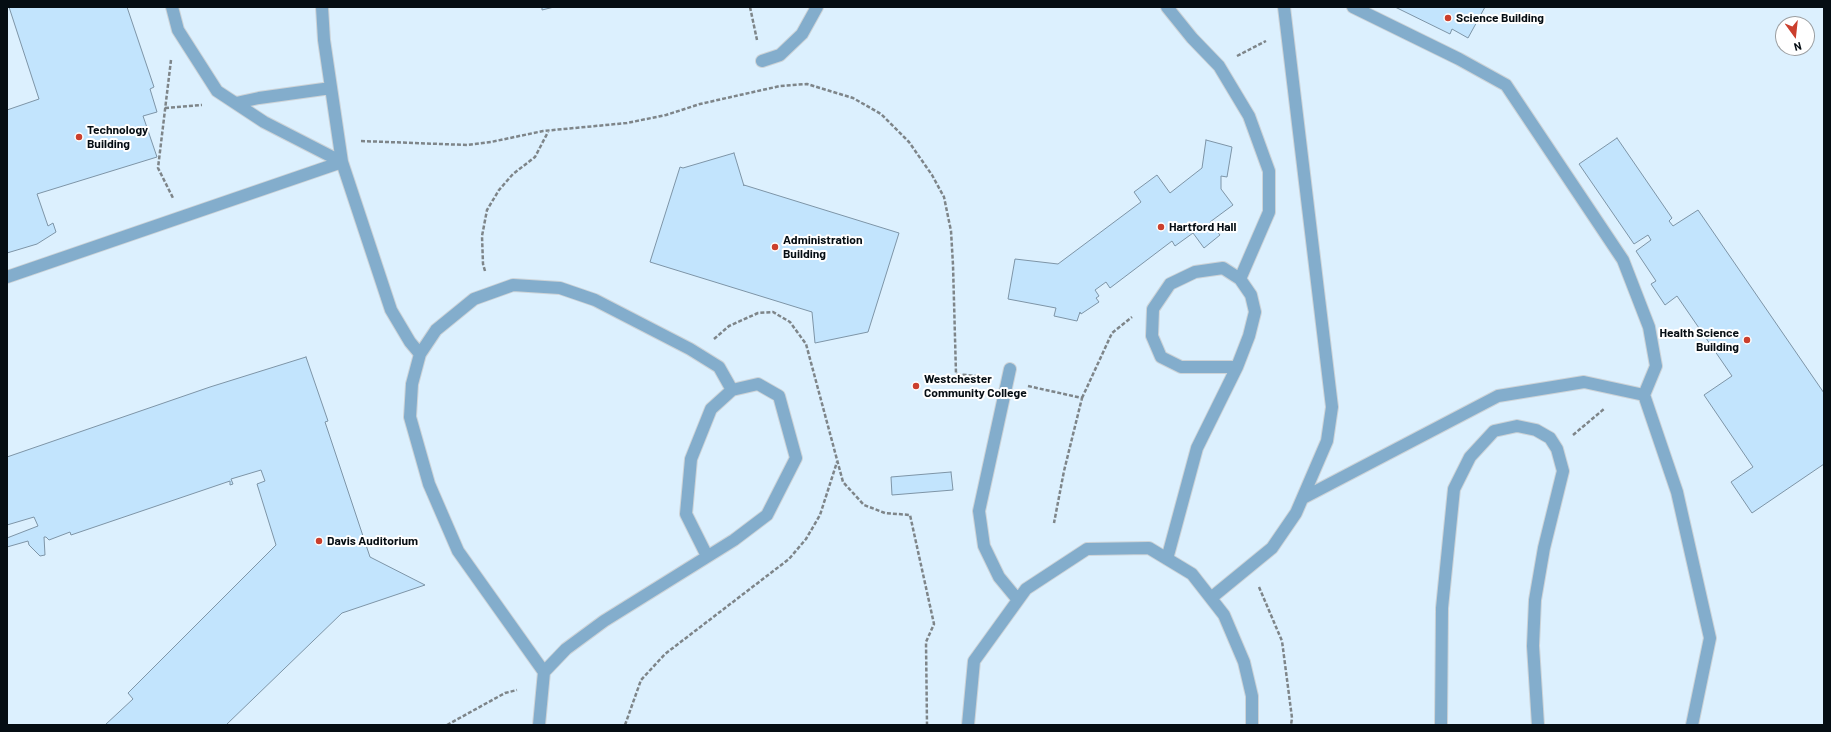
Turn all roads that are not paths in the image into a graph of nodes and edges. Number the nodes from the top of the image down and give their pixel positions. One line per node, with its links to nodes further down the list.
1 (172, 7): 9 (lane)
2 (322, 7): 8 (lane)
3 (817, 7): 7 (lane)
4 (1167, 7): 12 (lane)
5 (1284, 7): 18 (lane)
6 (1353, 7): 17 (lane)
7 (762, 61)
8 (331, 88): 9 (lane); 10 (lane)
9 (236, 103): 10 (lane)
10 (342, 162): 11 (lane); 13 (lane)
11 (7, 277)
12 (1240, 279): 14 (lane); 14 (lane)
13 (420, 354): 16 (lane); 23 (lane)
14 (1237, 367): 20 (lane)
15 (1010, 369): 22 (lane)
16 (732, 390): 19 (lane); 19 (lane)
17 (1644, 395): 18 (lane); 29 (lane)
18 (1303, 498): 21 (lane)
19 (707, 556): 23 (lane)
20 (1167, 559): 21 (lane); 22 (lane)
21 (1211, 598): 26 (lane)
22 (1018, 600): 25 (lane)
23 (544, 672): 24 (lane)
24 (539, 725)
25 (968, 725)
26 (1252, 725)
27 (1441, 725): 28 (lane)
28 (1538, 725)
29 (1692, 725)

